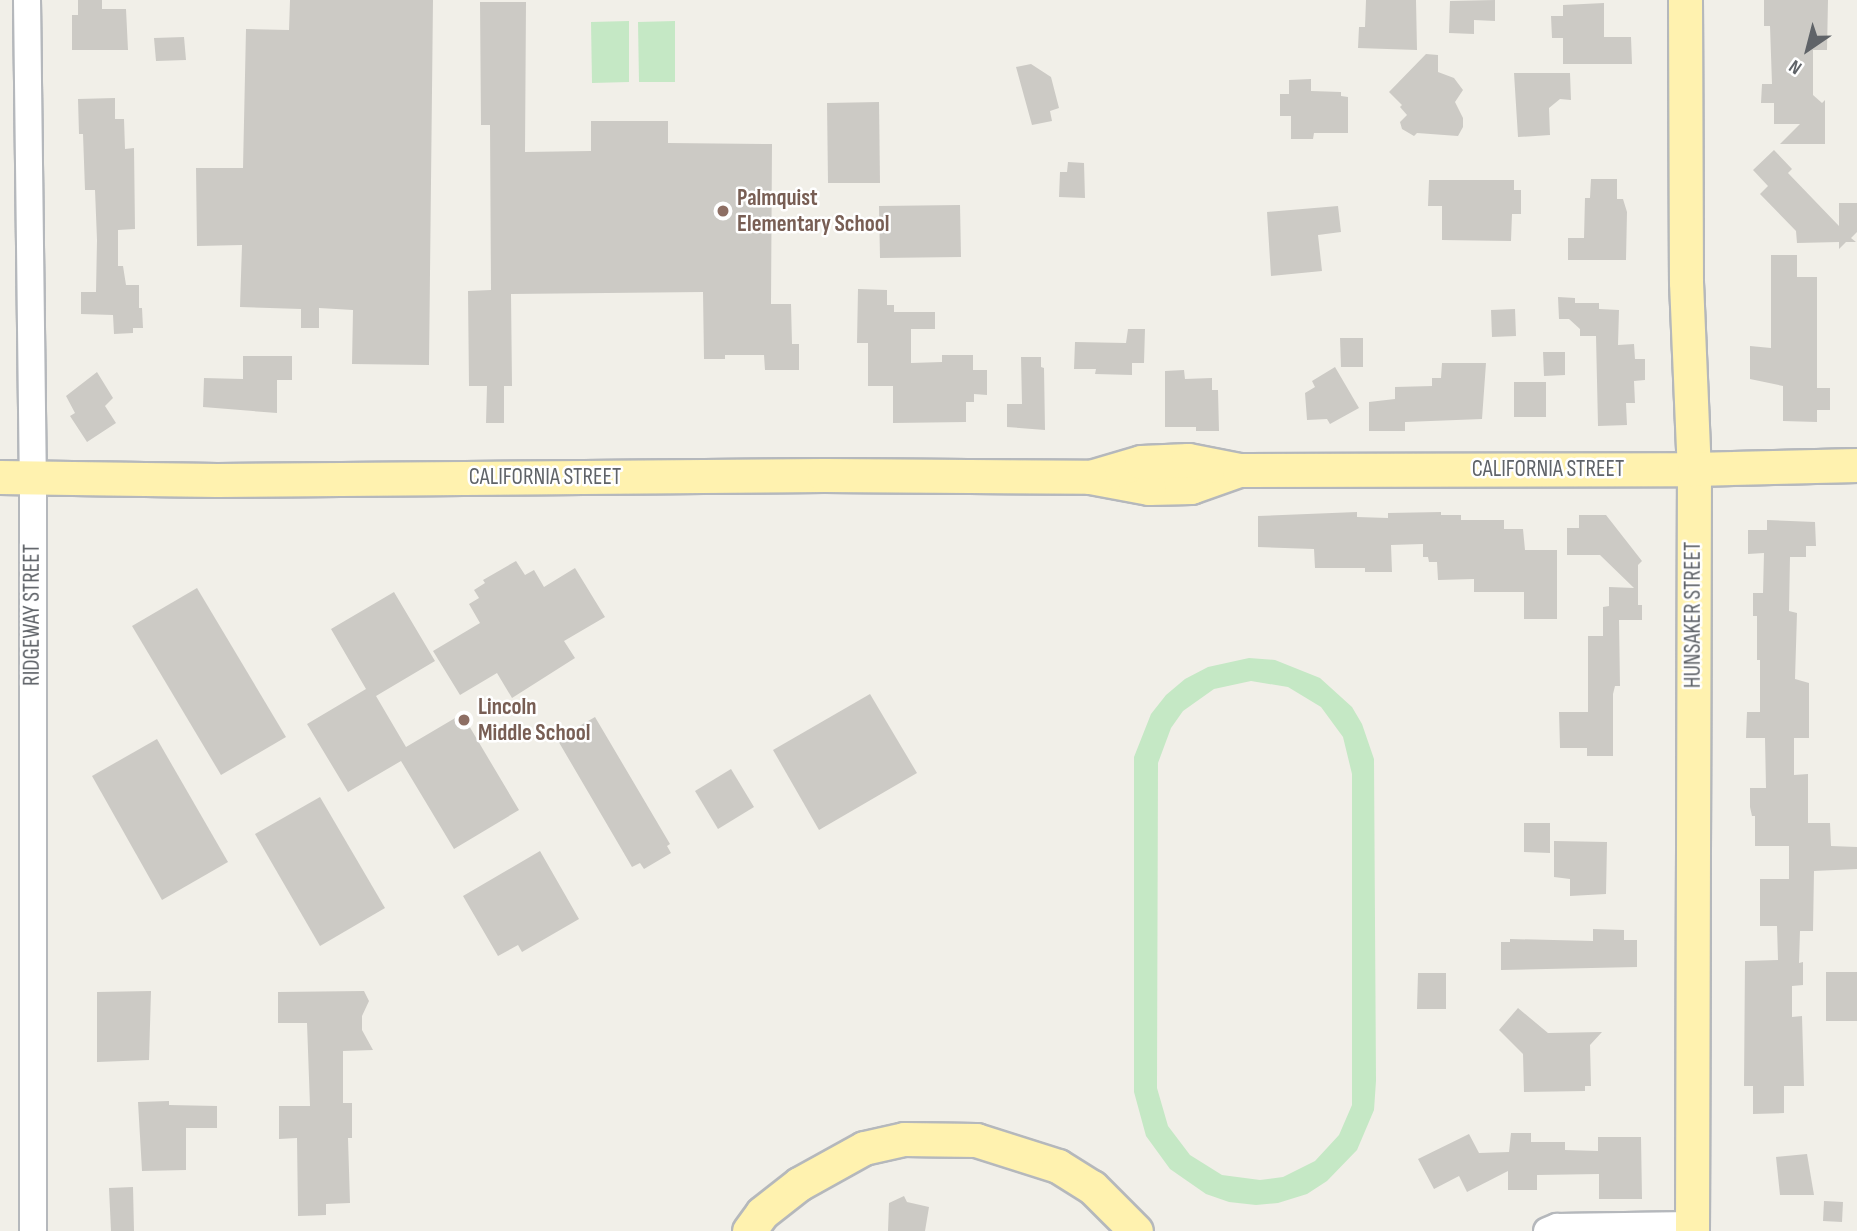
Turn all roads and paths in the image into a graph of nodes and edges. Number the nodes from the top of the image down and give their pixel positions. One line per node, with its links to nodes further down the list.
1 (27, 0): 6 (street, RIDGEWAY STREET)
2 (1685, 0): 4 (main road, HUNSAKER STREET)
3 (1857, 465): 4 (main road, CALIFORNIA STREET)
4 (1693, 469): 6 (main road, CALIFORNIA STREET); 7 (main road, HUNSAKER STREET)
5 (0, 477): 6 (main road, CALIFORNIA STREET)
6 (33, 477): 8 (street, RIDGEWAY STREET)
7 (1692, 1228): 11 (street)
8 (33, 1231)
9 (749, 1231): 10 (main road)
10 (1136, 1231)
11 (1547, 1231)

